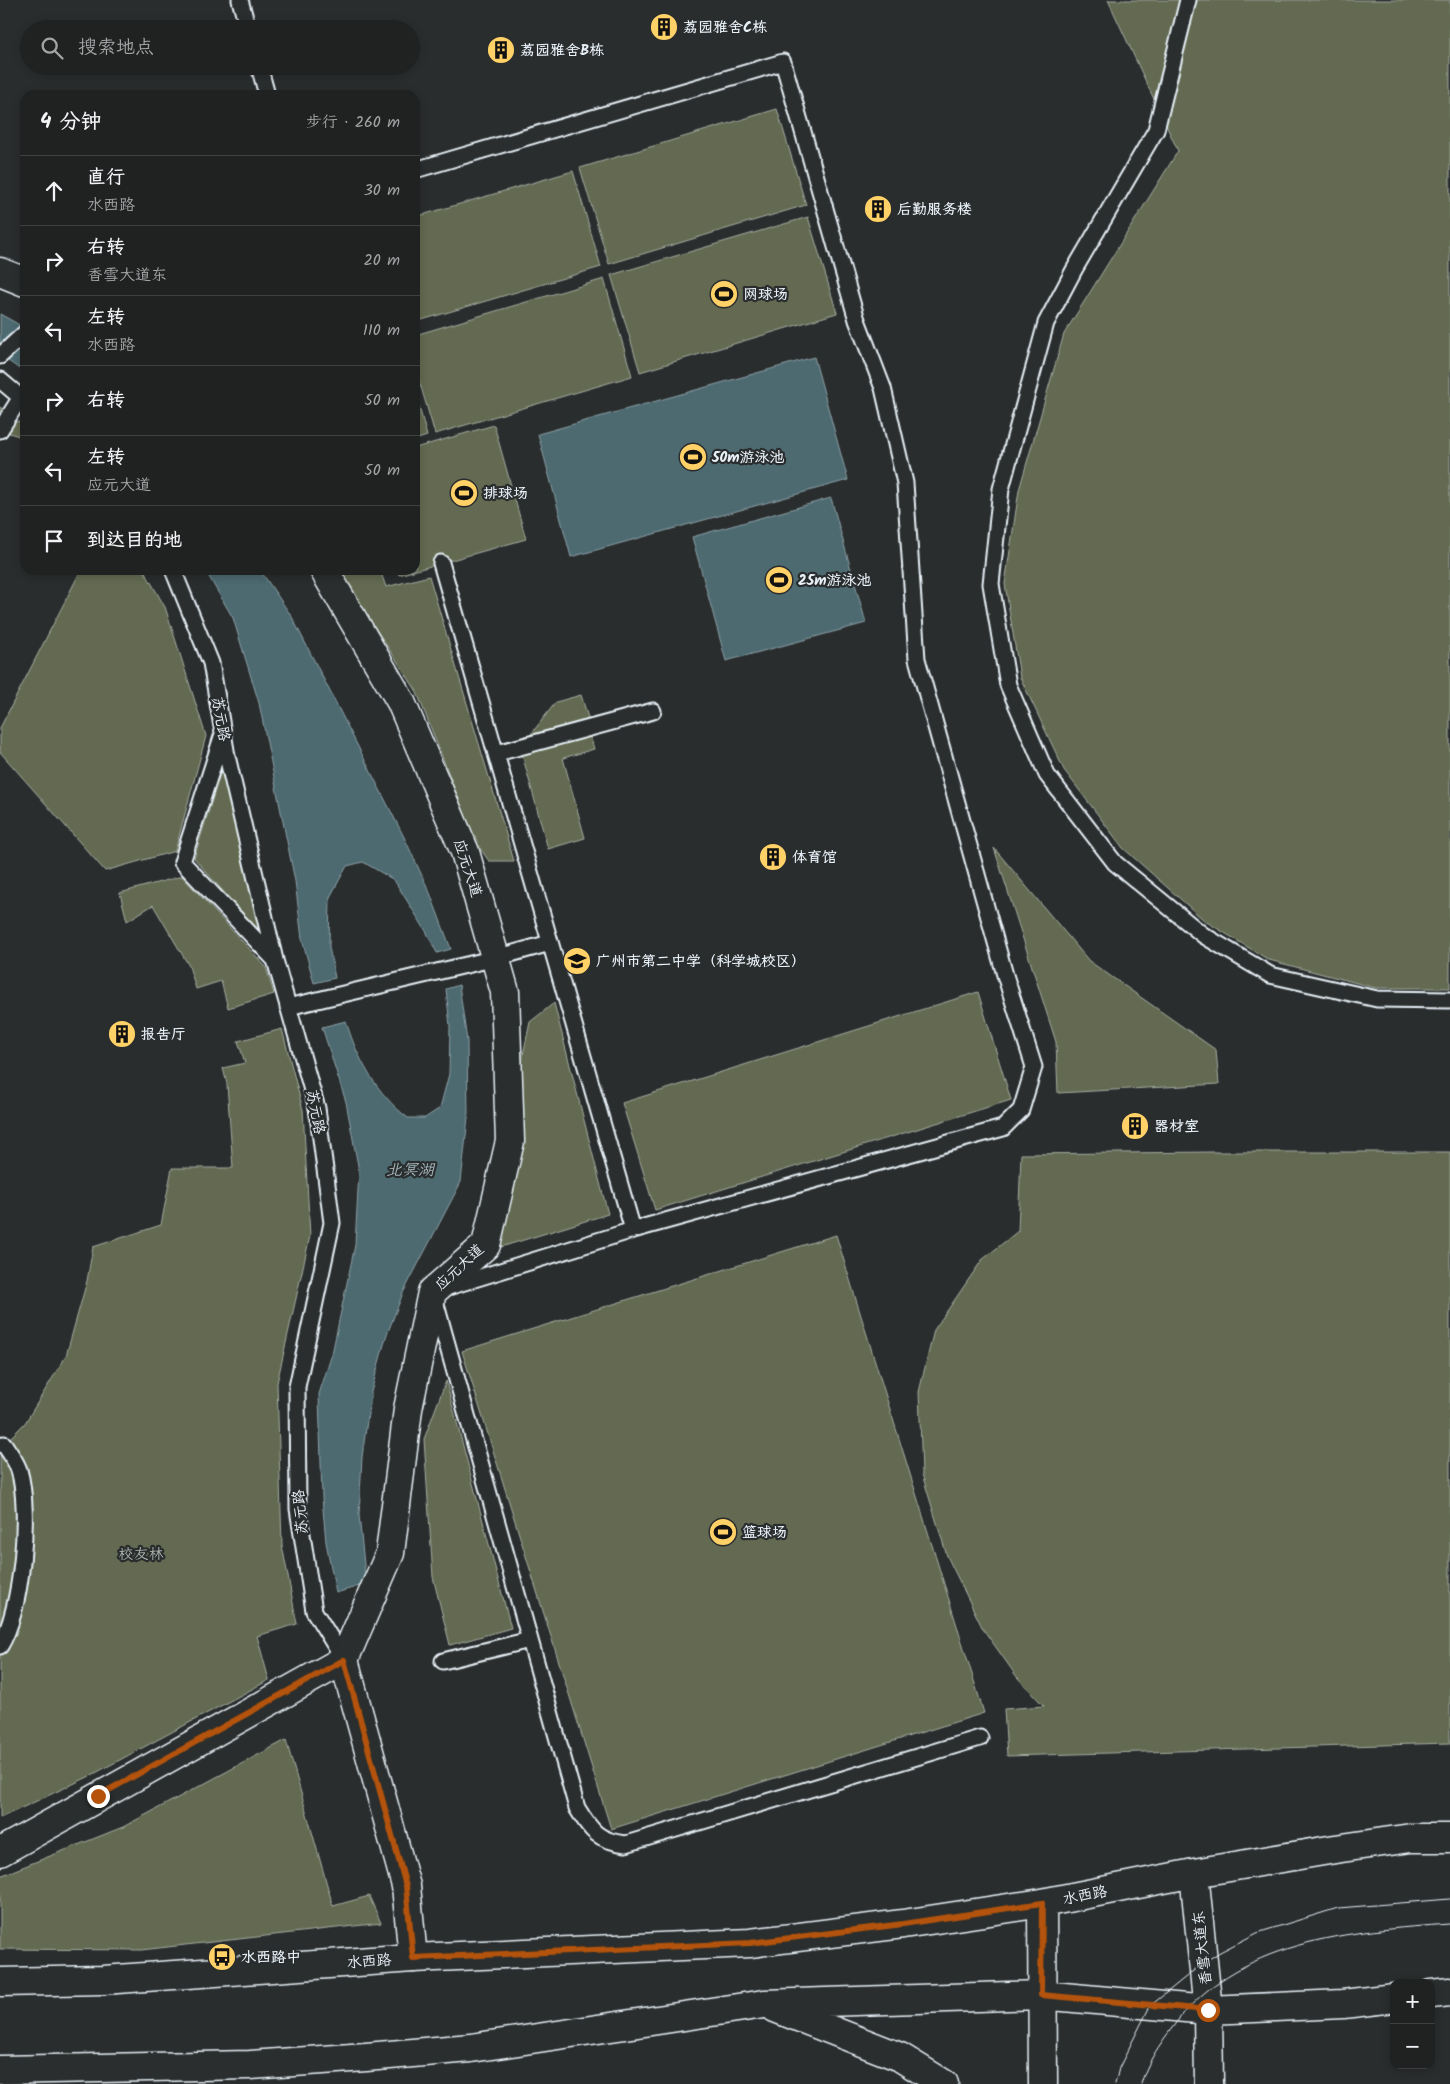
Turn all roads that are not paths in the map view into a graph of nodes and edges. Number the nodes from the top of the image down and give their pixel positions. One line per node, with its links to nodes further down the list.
1 (240, 0): 3 (lane)
2 (1188, 0): 24 (lane)
3 (246, 20)
4 (261, 75): 5 (lane)
5 (266, 90)
6 (420, 169): 26 (lane)
7 (0, 272): 8 (main road)
8 (20, 280)
9 (20, 338): 10 (lane)
10 (0, 356)
11 (0, 380): 12 (lane)
12 (20, 397)
13 (20, 403): 14 (lane)
14 (0, 430)
15 (441, 563): 20 (lane)
16 (175, 575): 19 (lane, 苏元路)
17 (327, 575): 22 (main road, 应元大道)
18 (653, 711): 20 (lane)
19 (223, 733): 23 (lane, 苏元路); 23 (lane)
20 (497, 753): 21 (lane)
21 (550, 943): 22 (lane); 26 (lane)
22 (496, 958): 25 (lane); 27 (main road, 应元大道)
23 (275, 960): 25 (lane, 苏元路)
24 (1450, 1000)
25 (288, 1007): 31 (lane, 苏元路)
26 (633, 1230): 27 (lane)
27 (432, 1292): 29 (lane); 31 (main road, 应元大道)
28 (4, 1444): 30 (lane)
29 (530, 1640): 32 (lane); 33 (lane)
30 (0, 1646)
31 (344, 1660): 35 (main road); 38 (main road)
32 (443, 1661)
33 (980, 1738)
34 (1450, 1838): 36 (main road, 水西路)
35 (0, 1852)
36 (1194, 1873): 37 (main road, 水西路); 45 (main road, 香雪大道东)
37 (1042, 1903): 38 (main road, 水西路); 42 (main road)
38 (413, 1958): 39 (main road, 水西路)
39 (0, 1982)
40 (1450, 1992): 41 (main road)
41 (1435, 1994)
42 (1041, 1995): 44 (main road); 45 (main road); 48 (main road)
43 (1390, 1998): 45 (main road)
44 (764, 2004): 46 (main road); 47 (main road)
45 (1208, 2010): 49 (main road, 香雪大道东)
46 (0, 2070)
47 (944, 2084)
48 (1043, 2084)
49 (1210, 2084)

